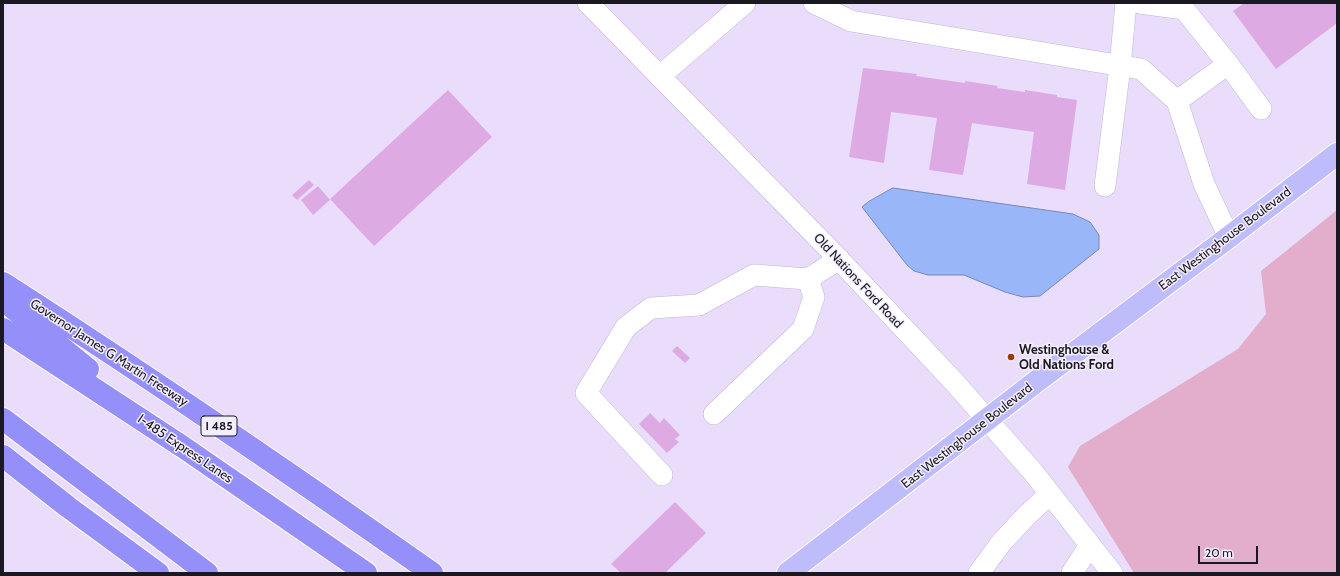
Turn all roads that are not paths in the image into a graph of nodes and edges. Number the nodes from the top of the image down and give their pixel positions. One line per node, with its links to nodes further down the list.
1 (588, 3): 8 (street, Old Nations Ford Road)
2 (745, 3): 8 (street)
3 (814, 3): 7 (street)
4 (1126, 3): 7 (street)
5 (1140, 3): 6 (street)
6 (1228, 64): 9 (street); 10 (street)
7 (1120, 66): 9 (street); 12 (street)
8 (660, 76): 14 (street, Old Nations Ford Road)
9 (1177, 101): 13 (street)
10 (1261, 109)
11 (1337, 154): 13 (main road, East Westinghouse Boulevard)
12 (1105, 186)
13 (1229, 237): 21 (main road, East Westinghouse Boulevard)
14 (839, 260): 15 (street); 21 (street, Old Nations Ford Road)
15 (808, 279): 19 (street); 24 (street)
16 (3, 283): 30 (highway, Governor James G Martin Freeway / I 485)
17 (3, 300): 22 (highway)
18 (3, 328): 22 (highway, I-485 Express Lanes / I 485)
19 (714, 414)
20 (3, 419): 28 (highway)
21 (986, 420): 25 (street, Old Nations Ford Road); 31 (main road, East Westinghouse Boulevard)
22 (183, 447): 29 (highway, I-485 Express Lanes / I 485)
23 (3, 456): 27 (highway)
24 (662, 475)
25 (1050, 494): 26 (street, Old Nations Ford Road); 32 (street)
26 (1090, 545): 33 (street); 34 (street, Old Nations Ford Road)
27 (158, 573)
28 (207, 573)
29 (366, 573)
30 (432, 573)
31 (788, 573)
32 (979, 573)
33 (1072, 573)
34 (1112, 573)

